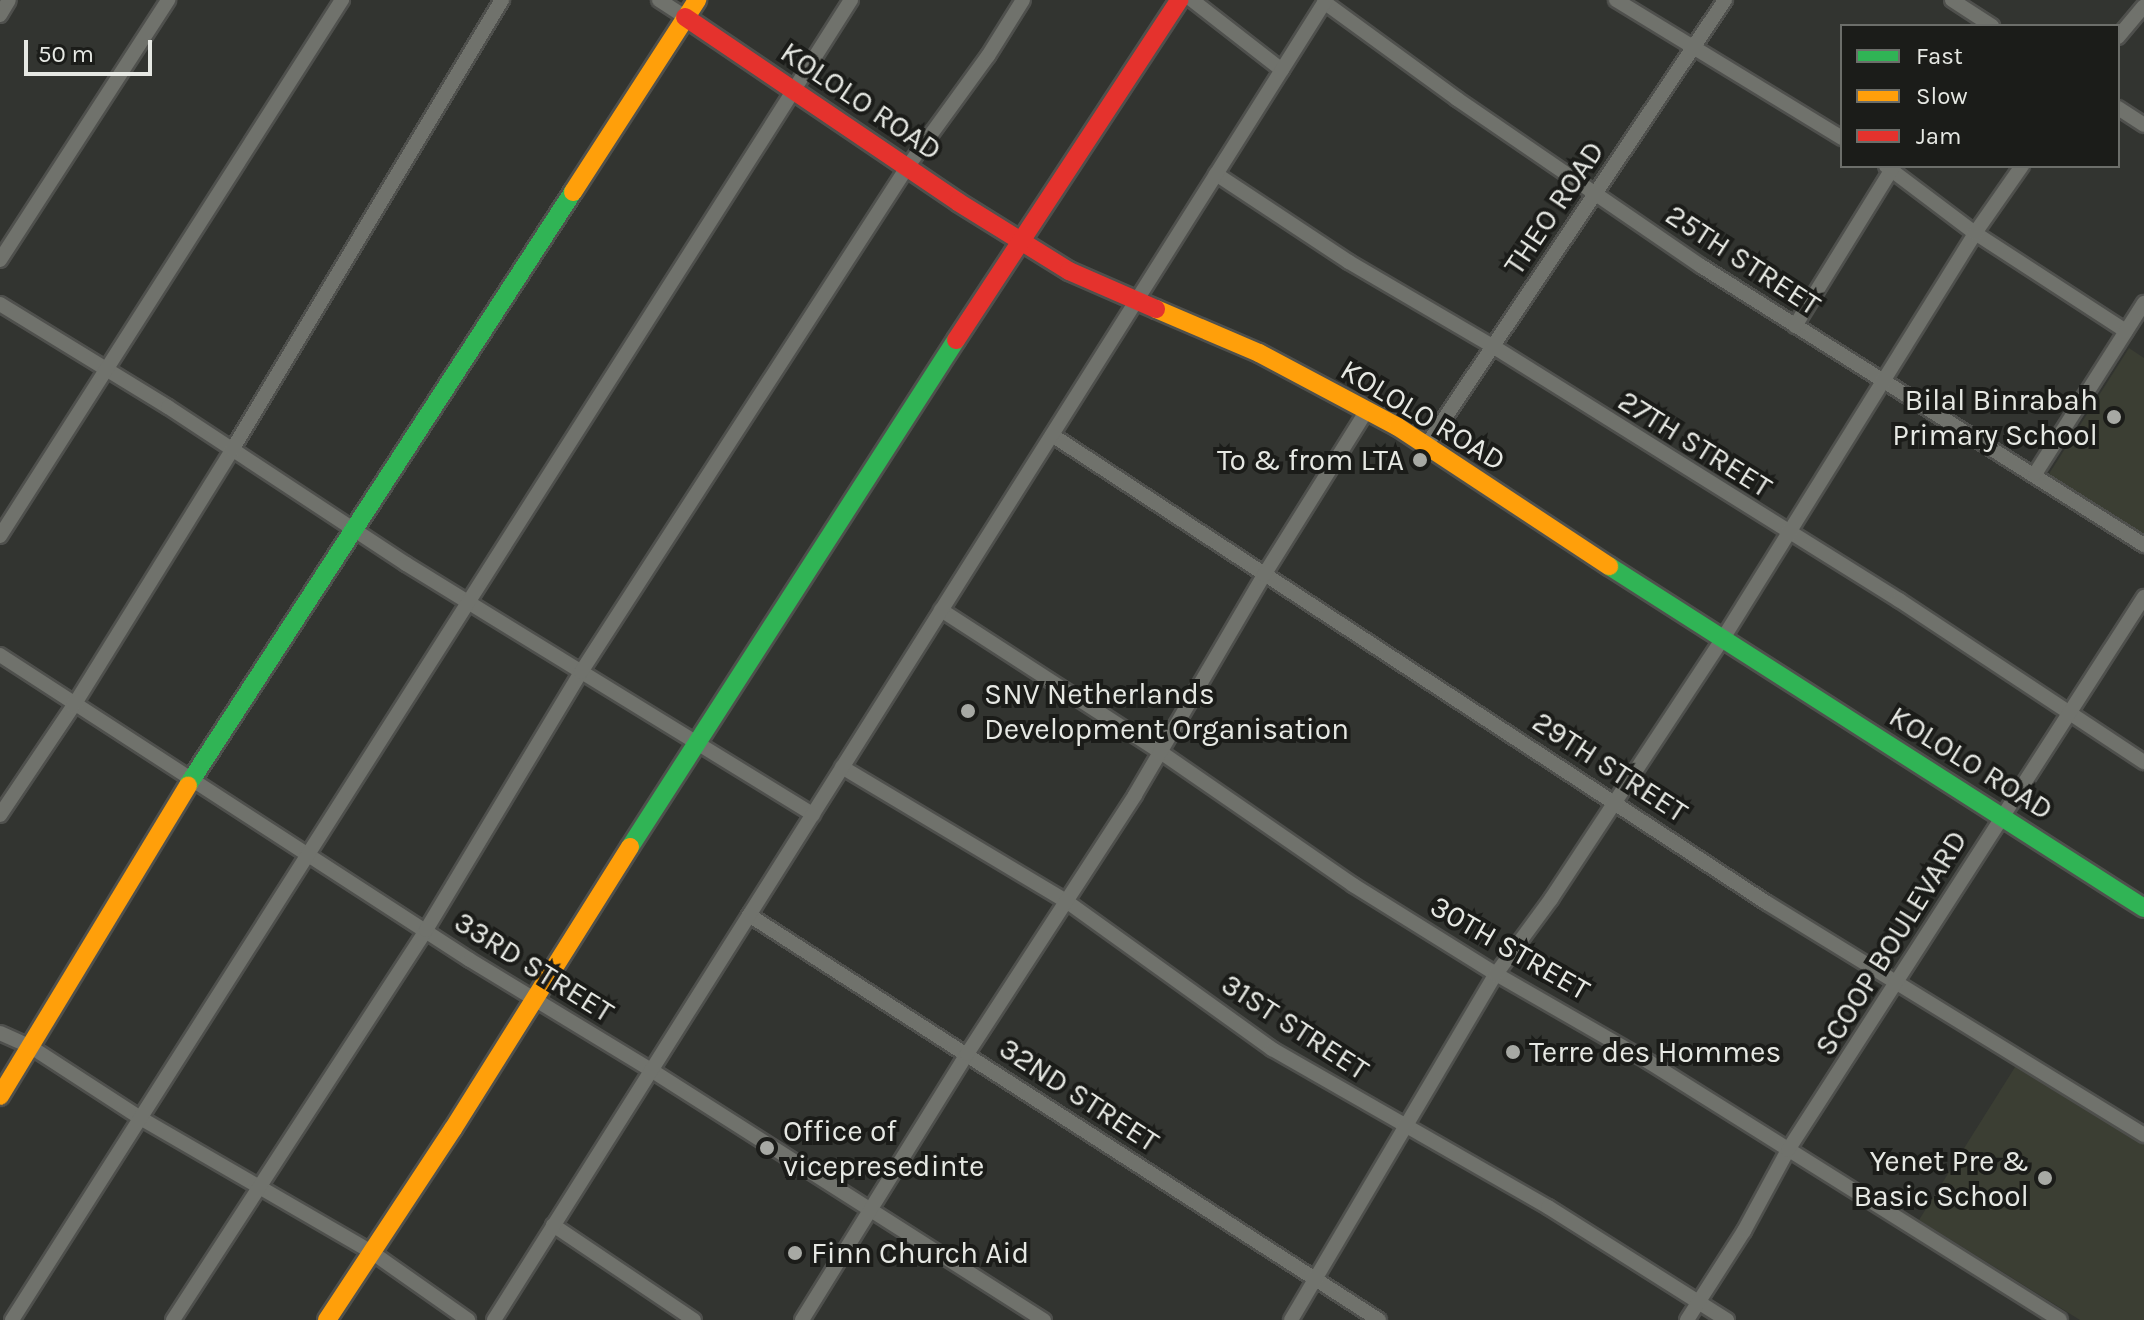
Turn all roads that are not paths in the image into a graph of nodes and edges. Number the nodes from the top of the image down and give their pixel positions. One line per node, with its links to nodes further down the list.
1 (9, 0): 16 (street)
2 (168, 0): 33 (street)
3 (342, 0): 40 (street)
4 (502, 0): 45 (street)
5 (659, 0): 17 (street, KOLOLO ROAD)
6 (697, 0): 17 (street)
7 (851, 0): 22 (street)
8 (1023, 0): 26 (street)
9 (1179, 0): 32 (street)
10 (1192, 0): 21 (street)
11 (1616, 0): 20 (street)
12 (1725, 0): 20 (street, THEO ROAD)
13 (1952, 0): 18 (street)
14 (1325, 1): 21 (street); 30 (street, 25TH STREET)
15 (2144, 6): 19 (street)
16 (0, 15)
17 (685, 17): 22 (street, KOLOLO ROAD); 47 (street)
18 (1989, 24)
19 (2120, 35)
20 (1696, 45): 25 (street); 30 (street, THEO ROAD)
21 (1282, 70): 29 (street)
22 (796, 91): 26 (street, KOLOLO ROAD); 53 (street)
23 (2120, 109): 24 (street)
24 (2144, 125)
25 (1840, 137)
26 (908, 166): 32 (street, KOLOLO ROAD); 57 (street)
27 (1889, 168): 31 (street); 37 (street)
28 (2021, 168): 31 (street)
29 (1216, 174): 34 (street); 39 (street, 27TH STREET)
30 (1594, 195): 37 (street, 25TH STREET); 39 (street, THEO ROAD)
31 (1975, 233): 38 (street); 41 (street)
32 (1019, 242): 34 (street, KOLOLO ROAD); 60 (street)
33 (0, 260)
34 (1136, 301): 42 (street, KOLOLO ROAD); 43 (street)
35 (2144, 303): 38 (street)
36 (0, 304): 40 (street)
37 (1795, 326): 41 (street, 25TH STREET)
38 (2126, 331): 46 (street)
39 (1494, 347): 44 (street, THEO ROAD); 48 (street, 27TH STREET)
40 (109, 370): 45 (street); 49 (street)
41 (1884, 381): 46 (street, 25TH STREET); 48 (street)
42 (1367, 410): 44 (street, KOLOLO ROAD); 51 (street)
43 (1052, 435): 51 (street, 29TH STREET); 54 (street)
44 (1426, 446): 55 (street, KOLOLO ROAD)
45 (232, 450): 47 (street); 58 (street)
46 (2035, 474): 50 (street, 25TH STREET)
47 (352, 528): 53 (street); 64 (street)
48 (1788, 533): 55 (street); 59 (street, 27TH STREET)
49 (0, 536)
50 (2144, 545)
51 (1264, 575): 61 (street); 65 (street, 29TH STREET)
52 (2144, 597): 59 (street, SCOOP BOULEVARD)
53 (468, 602): 57 (street); 69 (street)
54 (941, 610): 61 (street, 30TH STREET); 63 (street)
55 (1722, 640): 65 (street); 68 (street, KOLOLO ROAD)
56 (0, 655): 58 (street, 33RD STREET)
57 (581, 672): 60 (street); 73 (street)
58 (74, 705): 64 (street, 33RD STREET); 67 (street)
59 (2070, 711): 62 (street, 27TH STREET); 68 (street, SCOOP BOULEVARD)
60 (699, 744): 66 (street); 76 (street)
61 (1159, 751): 70 (street); 74 (street, 30TH STREET)
62 (2144, 762)
63 (842, 767): 66 (street); 70 (street, 31ST STREET)
64 (191, 780): 69 (street, 33RD STREET); 78 (street)
65 (1615, 800): 74 (street); 75 (street, 29TH STREET)
66 (813, 814): 72 (street)
67 (0, 815)
68 (2003, 815): 71 (street, KOLOLO ROAD); 75 (street, SCOOP BOULEVARD)
69 (307, 854): 73 (street, 33RD STREET); 82 (street)
70 (1066, 901): 79 (street); 83 (street, 31ST STREET)
71 (2144, 908)
72 (749, 915): 79 (street, 32ND STREET); 80 (street)
73 (426, 930): 76 (street, 33RD STREET); 86 (street)
74 (1496, 974): 83 (street); 85 (street, 30TH STREET)
75 (1898, 982): 84 (street, 29TH STREET); 85 (street, SCOOP BOULEVARD)
76 (534, 999): 80 (street, 33RD STREET); 89 (street)
77 (0, 1033): 78 (street)
78 (31, 1047): 81 (street); 82 (street)
79 (967, 1054): 87 (street); 90 (street, 32ND STREET)
80 (651, 1070): 87 (street, 33RD STREET); 88 (street)
81 (0, 1096)
82 (142, 1119): 86 (street); 92 (street)
83 (1404, 1125): 90 (street); 91 (street, 31ST STREET)
84 (2144, 1135)
85 (1788, 1150): 91 (street, SCOOP BOULEVARD); 104 (street, 30TH STREET)
86 (259, 1188): 89 (street); 93 (street)
87 (870, 1209): 98 (street); 99 (street, 33RD STREET)
88 (553, 1225): 96 (street); 97 (street)
89 (370, 1251): 94 (street); 95 (street)
90 (1316, 1280): 100 (street); 101 (street, 32ND STREET)
91 (1698, 1302): 102 (street, SCOOP BOULEVARD); 103 (street, 31ST STREET)
92 (12, 1320)
93 (173, 1320)
94 (327, 1320)
95 (468, 1320)
96 (494, 1320)
97 (694, 1320)
98 (802, 1320)
99 (1044, 1320)
100 (1291, 1320)
101 (1379, 1320)
102 (1687, 1320)
103 (1727, 1320)
104 (2060, 1320)

